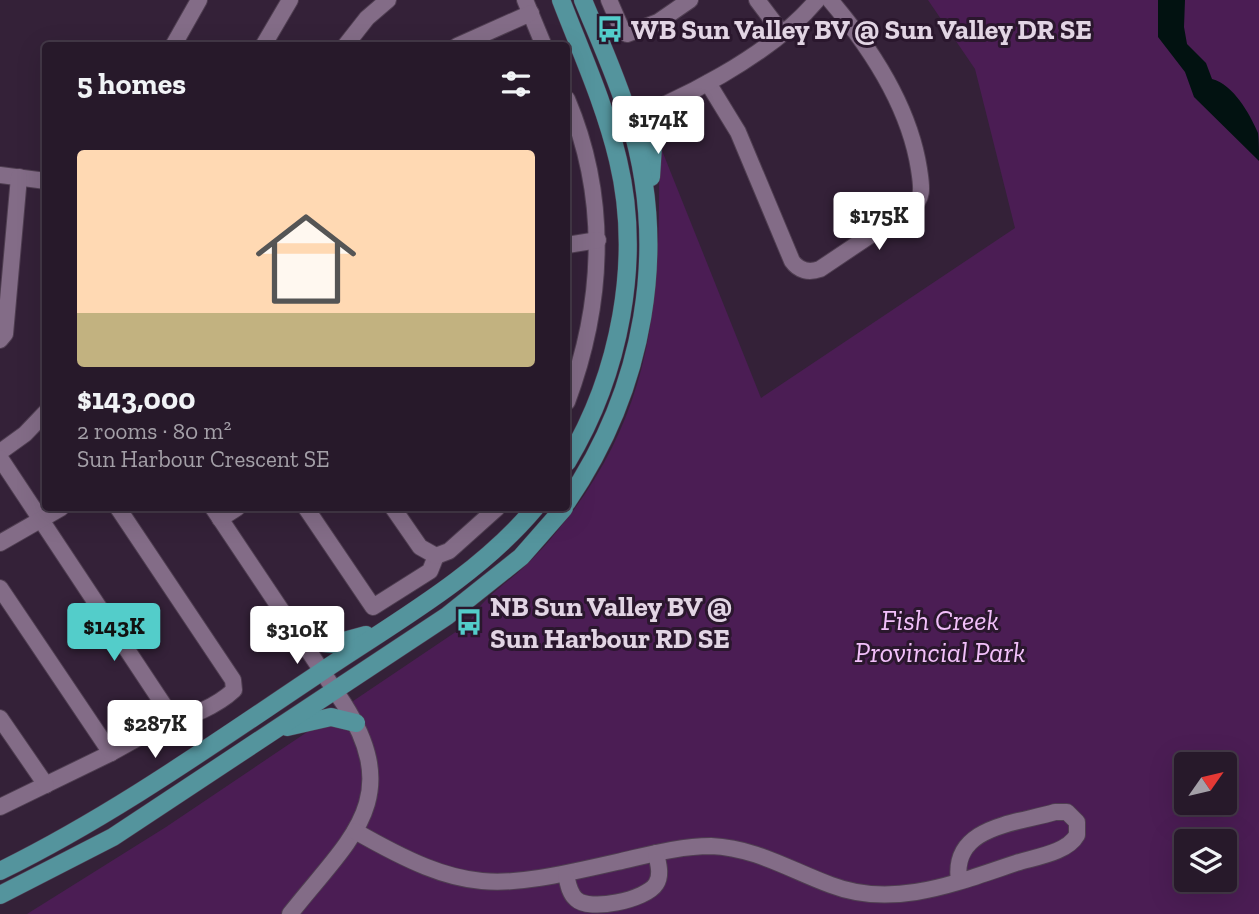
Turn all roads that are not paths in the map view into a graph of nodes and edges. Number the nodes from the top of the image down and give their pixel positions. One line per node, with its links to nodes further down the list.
1 (199, 0): 13 (street)
2 (290, 0): 14 (street)
3 (388, 0): 15 (street)
4 (561, 0): 22 (main road)
5 (583, 0): 21 (main road)
6 (610, 0): 7 (street)
7 (690, 0)
8 (757, 0): 12 (street)
9 (817, 0): 12 (street)
10 (830, 0): 18 (street)
11 (528, 7): 16 (street); 17 (street)
12 (782, 33): 18 (street)
13 (175, 42)
14 (265, 42)
15 (348, 42)
16 (464, 42)
17 (542, 42)
18 (708, 83): 19 (street)
19 (667, 106): 21 (street); 28 (main road)
20 (570, 108): 23 (street)
21 (630, 120): 22 (street); 28 (main road)
22 (609, 127): 36 (main road)
23 (583, 148): 24 (street); 29 (street)
24 (570, 153)
25 (0, 175): 26 (street)
26 (19, 177): 27 (street); 31 (street)
27 (42, 180)
28 (648, 202): 38 (main road)
29 (598, 240): 30 (street); 32 (street)
30 (570, 245)
31 (0, 341)
32 (574, 356): 33 (street)
33 (570, 382)
34 (42, 416): 35 (street)
35 (0, 452)
36 (570, 456)
37 (0, 458): 47 (street)
38 (570, 497)
39 (56, 511): 47 (street)
40 (120, 511): 56 (street)
41 (308, 511): 49 (street)
42 (395, 511): 49 (street)
43 (488, 511): 49 (street)
44 (532, 511): 51 (main road)
45 (561, 511): 54 (main road)
46 (216, 513): 52 (street)
47 (42, 520): 48 (street); 56 (street)
48 (0, 543)
49 (436, 556)
50 (0, 588): 59 (street)
51 (389, 627): 52 (main road); 53 (main road)
52 (302, 641): 53 (street)
53 (322, 671): 54 (street); 64 (main road)
54 (334, 689): 57 (street); 58 (main road)
55 (0, 718): 60 (street)
56 (167, 718): 59 (street)
57 (356, 723): 58 (main road); 62 (street)
58 (267, 734): 67 (main road)
59 (111, 753): 60 (street)
60 (46, 785): 61 (street)
61 (0, 807)
62 (355, 831): 65 (street); 68 (street)
63 (656, 853): 65 (street); 65 (street); 66 (street)
64 (0, 871)
65 (566, 874)
66 (959, 881): 66 (street)
67 (0, 895)
68 (290, 914)

